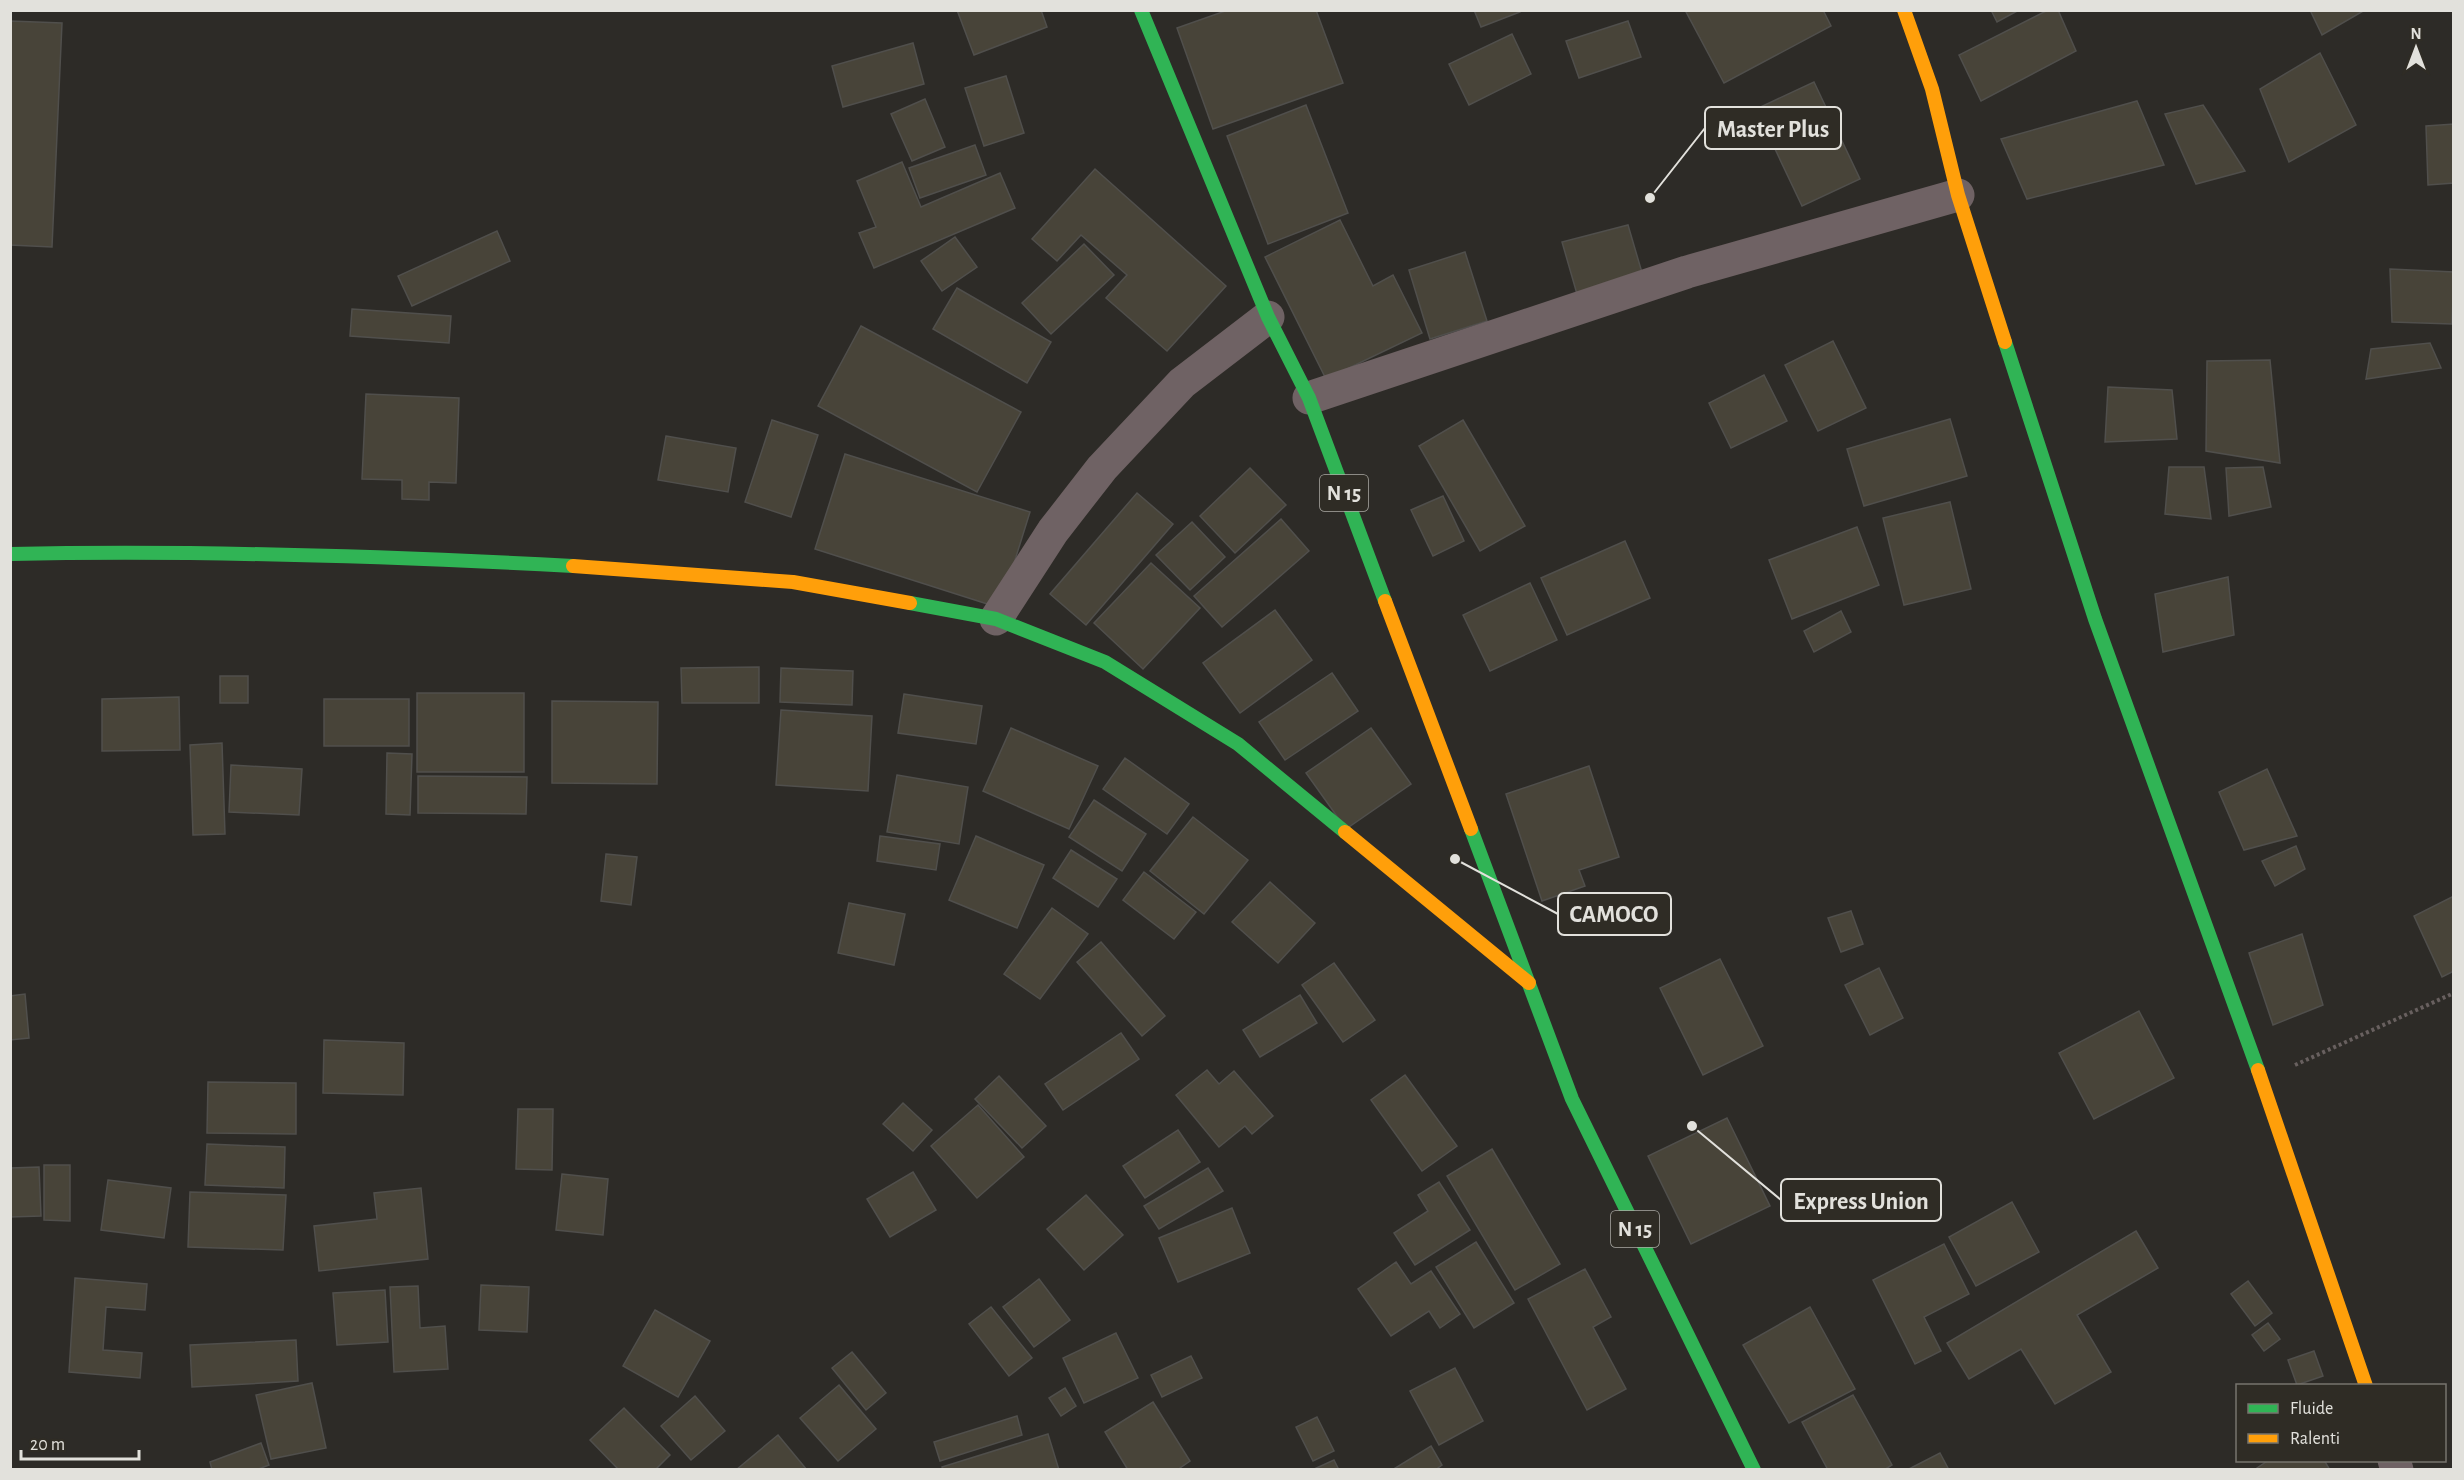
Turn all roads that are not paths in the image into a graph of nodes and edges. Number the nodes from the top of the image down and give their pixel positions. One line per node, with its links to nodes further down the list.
1 (1141, 10): 4 (main road, N 15)
2 (1904, 10): 3 (main road)
3 (1959, 195): 5 (street); 9 (main road)
4 (1268, 317): 5 (main road, N 15); 7 (street)
5 (1309, 398): 8 (main road, N 15)
6 (10, 554): 7 (main road)
7 (996, 619): 8 (main road)
8 (1529, 983): 10 (main road, N 15)
9 (2365, 1384)
10 (1754, 1470)

